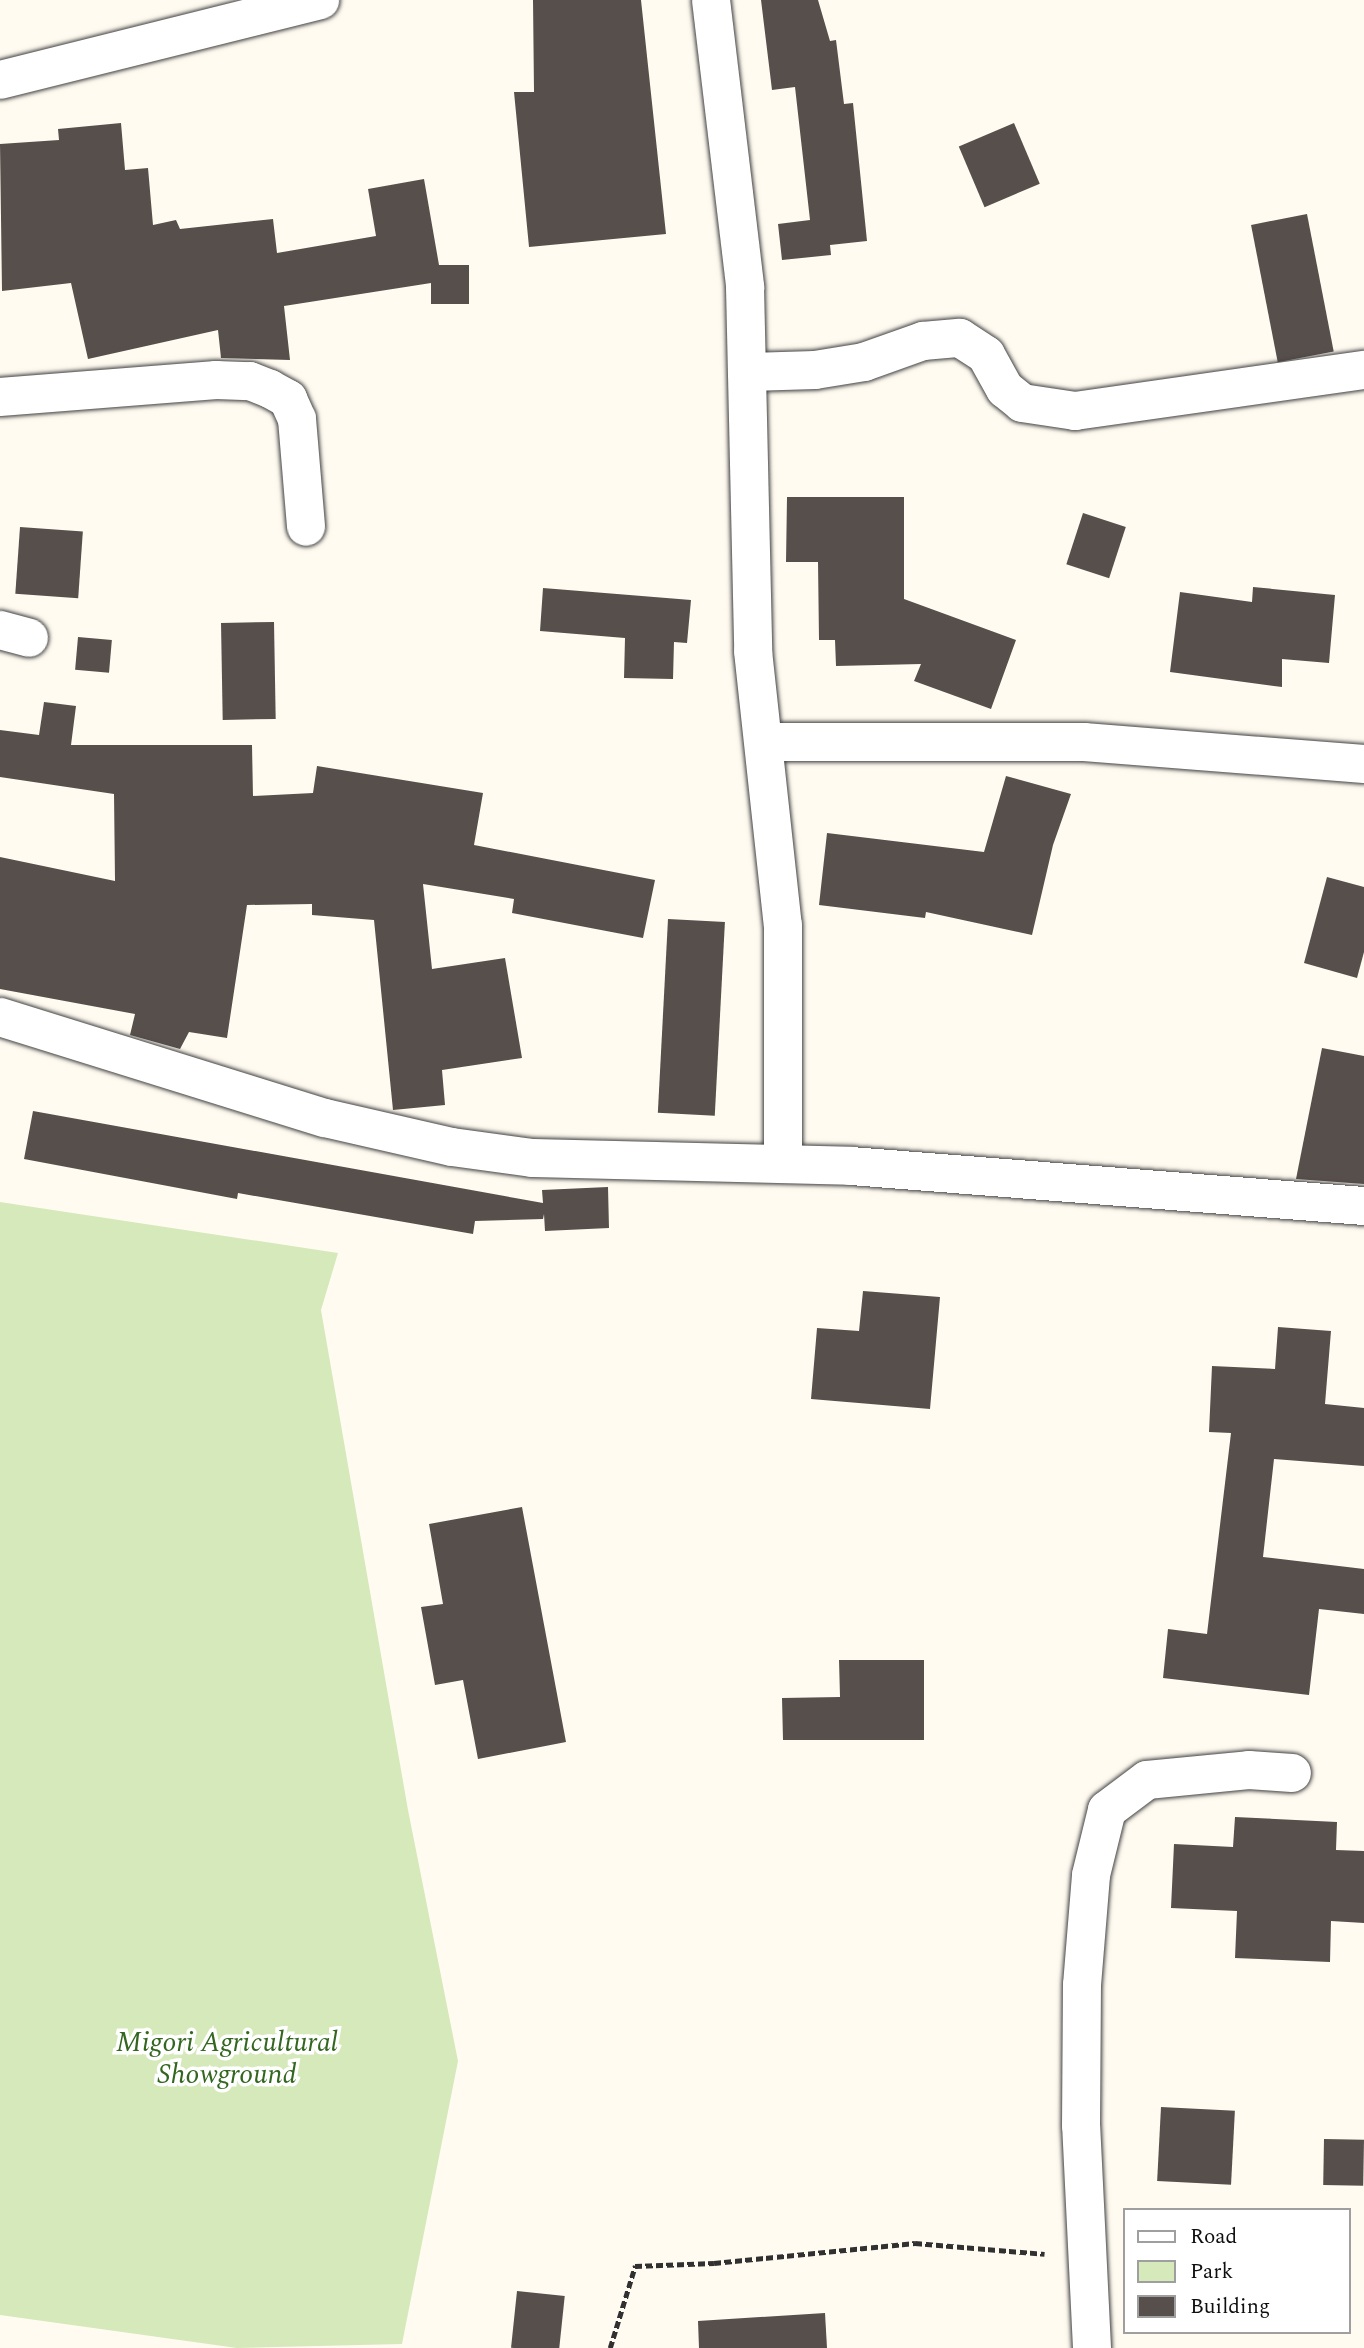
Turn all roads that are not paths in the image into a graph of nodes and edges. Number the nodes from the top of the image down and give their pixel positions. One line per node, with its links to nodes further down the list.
1 (320, 0): 3 (street)
2 (711, 0): 5 (street)
3 (0, 80)
4 (1364, 370): 5 (street)
5 (750, 372): 8 (street)
6 (0, 397): 7 (street)
7 (306, 527)
8 (765, 742): 9 (street); 11 (street)
9 (1364, 764)
10 (0, 1017): 11 (street)
11 (783, 1164): 12 (street)
12 (1364, 1206)
13 (1292, 1773): 14 (street)
14 (1092, 2348)

